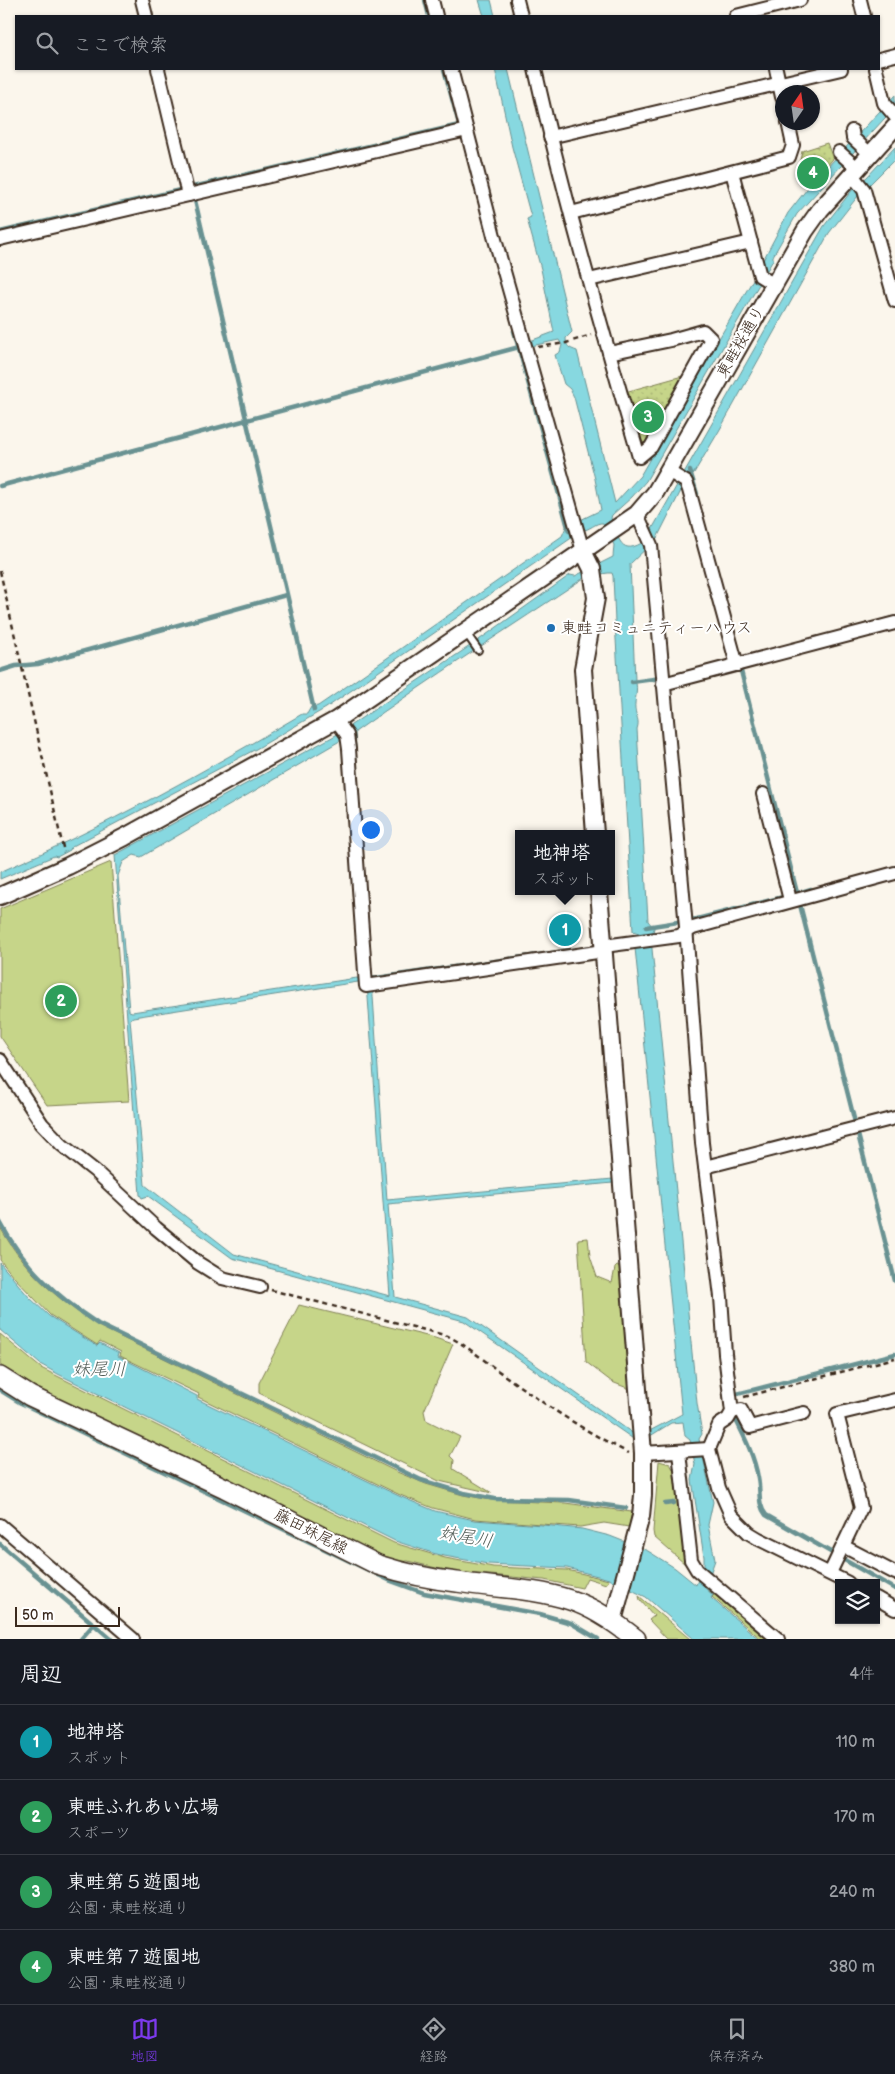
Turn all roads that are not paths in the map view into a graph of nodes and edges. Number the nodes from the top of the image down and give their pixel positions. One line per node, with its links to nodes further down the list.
1 (142, 0): 7 (street)
2 (432, 0): 8 (street)
3 (517, 0): 9 (street)
4 (800, 0): 6 (street)
5 (860, 0): 11 (street)
6 (762, 9): 10 (street)
7 (146, 15)
8 (436, 15)
9 (521, 15)
10 (740, 15)
11 (864, 15)
12 (895, 55): 13 (street)
13 (880, 59)
14 (158, 70): 28 (street)
15 (451, 70): 24 (street)
16 (535, 70): 25 (street)
17 (776, 70): 20 (street)
18 (837, 70): 20 (street)
19 (876, 70): 21 (street)
20 (780, 84): 25 (street)
21 (895, 116)
22 (895, 127): 26 (street, 東畦桜通り)
23 (790, 130): 27 (street)
24 (462, 131): 28 (street); 38 (street)
25 (550, 137): 29 (street)
26 (853, 171): 33 (street, 東畦桜通り); 34 (street)
27 (732, 172): 29 (street); 31 (street)
28 (190, 192): 30 (street)
29 (571, 213): 32 (street)
30 (0, 239)
31 (751, 242): 32 (street); 33 (street)
32 (589, 280): 35 (street)
33 (773, 284): 36 (street, 東畦桜通り)
34 (895, 301)
35 (609, 353): 35 (street)
36 (668, 471): 37 (street, 東畦桜通り); 42 (street)
37 (637, 514): 38 (street, 東畦桜通り); 43 (street)
38 (583, 551): 40 (street, 東畦桜通り); 46 (street)
39 (895, 623): 42 (street)
40 (468, 637): 41 (lane); 44 (street, 東畦桜通り)
41 (478, 650)
42 (736, 662): 43 (street)
43 (662, 679): 51 (street)
44 (342, 728): 49 (street, 東畦桜通り); 52 (street)
45 (764, 794): 50 (street)
46 (595, 830)
47 (895, 873): 50 (street)
48 (599, 895): 52 (street)
49 (0, 896)
50 (793, 897): 51 (street)
51 (686, 925): 52 (street); 55 (street)
52 (604, 949): 62 (street)
53 (0, 1060): 56 (street)
54 (895, 1118): 55 (street)
55 (705, 1167): 59 (street)
56 (260, 1287)
57 (0, 1377): 70 (main road, 藤田妹尾線)
58 (895, 1400): 64 (street)
59 (731, 1407): 60 (street); 61 (street)
60 (804, 1413)
61 (695, 1450): 62 (street); 65 (street); 73 (street)
62 (643, 1453): 70 (street)
63 (0, 1525): 71 (street)
64 (843, 1547): 65 (street); 66 (street)
65 (832, 1568): 67 (street)
66 (895, 1574)
67 (844, 1579)
68 (880, 1600): 69 (street)
69 (895, 1609)
70 (614, 1621): 72 (main road, 藤田妹尾線)
71 (133, 1639)
72 (636, 1639)
73 (778, 1639)

